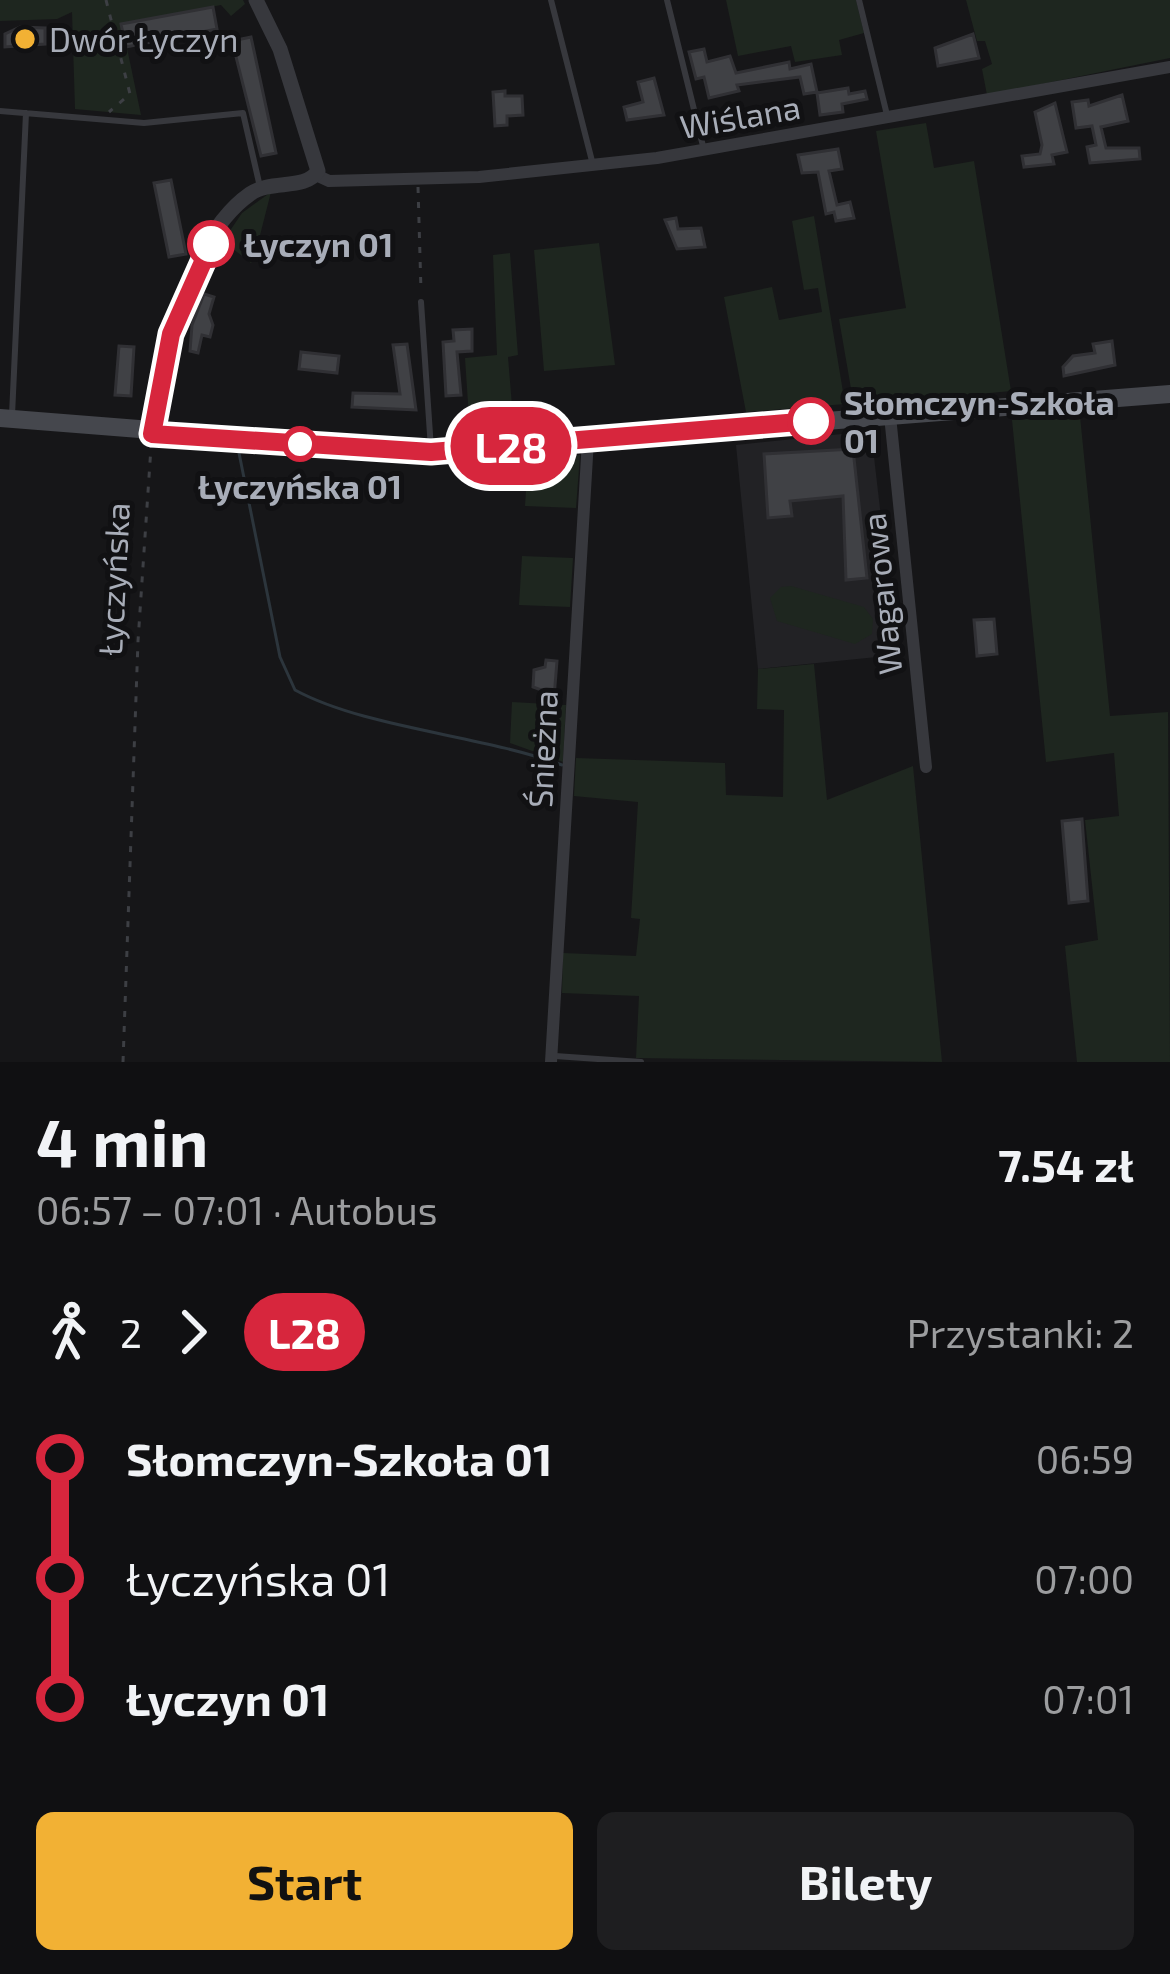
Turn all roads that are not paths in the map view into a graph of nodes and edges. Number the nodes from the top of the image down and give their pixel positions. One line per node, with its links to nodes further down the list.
1 (256, 0): 11 (street)
2 (551, 0): 10 (lane)
3 (667, 0): 9 (lane)
4 (860, 0): 8 (lane)
5 (1170, 67): 8 (street, Wiślana)
6 (0, 111): 7 (lane)
7 (26, 113): 12 (lane); 16 (lane)
8 (888, 118): 9 (street, Wiślana)
9 (704, 150): 10 (street, Wiślana)
10 (592, 165): 11 (street, Wiślana)
11 (316, 176): 12 (street)
12 (260, 188): 17 (street)
13 (421, 302): 19 (lane)
14 (1170, 394): 15 (main road)
15 (890, 416): 18 (main road); 20 (street, Wagarowa)
16 (6, 419): 17 (main road)
17 (152, 434): 19 (main road)
18 (588, 440): 19 (main road); 21 (street, Śnieżna)
19 (431, 452)
20 (926, 767)
21 (551, 1058): 22 (lane)
22 (641, 1062)

